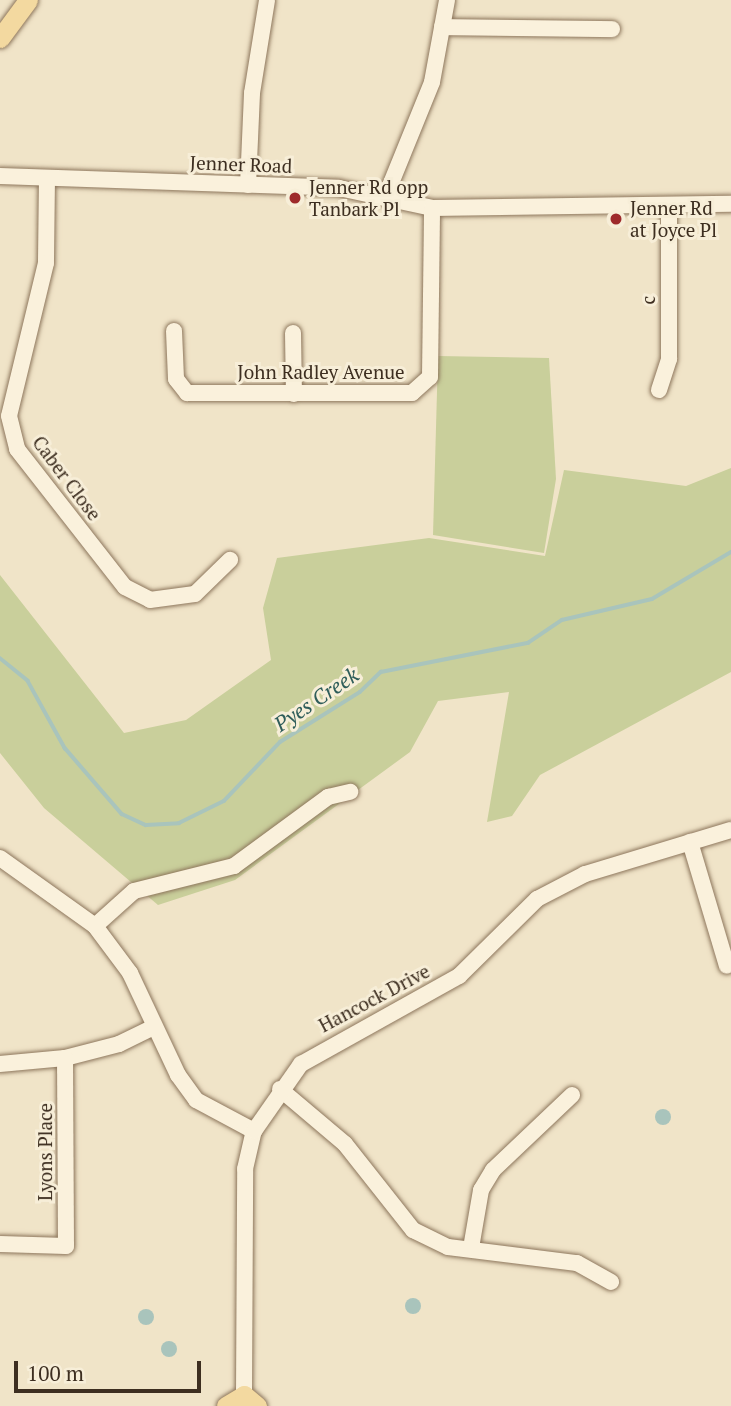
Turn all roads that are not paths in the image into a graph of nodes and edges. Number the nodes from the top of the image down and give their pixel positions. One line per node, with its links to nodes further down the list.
1 (28, 0): 6 (main road)
2 (267, 0): 9 (street)
3 (447, 0): 4 (street)
4 (442, 27): 5 (street); 10 (street)
5 (612, 29)
6 (0, 38)
7 (0, 176): 8 (street, Jenner Road)
8 (47, 178): 9 (street, Jenner Road); 18 (street, Caber Close)
9 (248, 185): 10 (street, Jenner Road)
10 (385, 198): 13 (street, Jenner Road)
11 (731, 204): 12 (street, Jenner Road)
12 (669, 207): 13 (street, Jenner Road); 16 (street, c)
13 (432, 208): 17 (street, John Radley Avenue)
14 (174, 331): 17 (street, John Radley Avenue)
15 (293, 333): 17 (street)
16 (659, 390)
17 (294, 394)
18 (230, 560)
19 (350, 792): 23 (street)
20 (731, 830): 21 (street, Hancock Drive)
21 (690, 842): 24 (street); 28 (street, Hancock Drive)
22 (0, 858): 23 (street)
23 (95, 926): 25 (street)
24 (727, 966)
25 (154, 1027): 26 (street); 30 (street)
26 (65, 1058): 27 (street); 31 (street, Lyons Place)
27 (0, 1064)
28 (281, 1089): 30 (street, Hancock Drive); 32 (street)
29 (572, 1096): 32 (street)
30 (254, 1131): 34 (street, Hancock Drive)
31 (0, 1244)
32 (471, 1248): 33 (street)
33 (611, 1282)
34 (250, 1401): 35 (main road)
35 (226, 1406)

